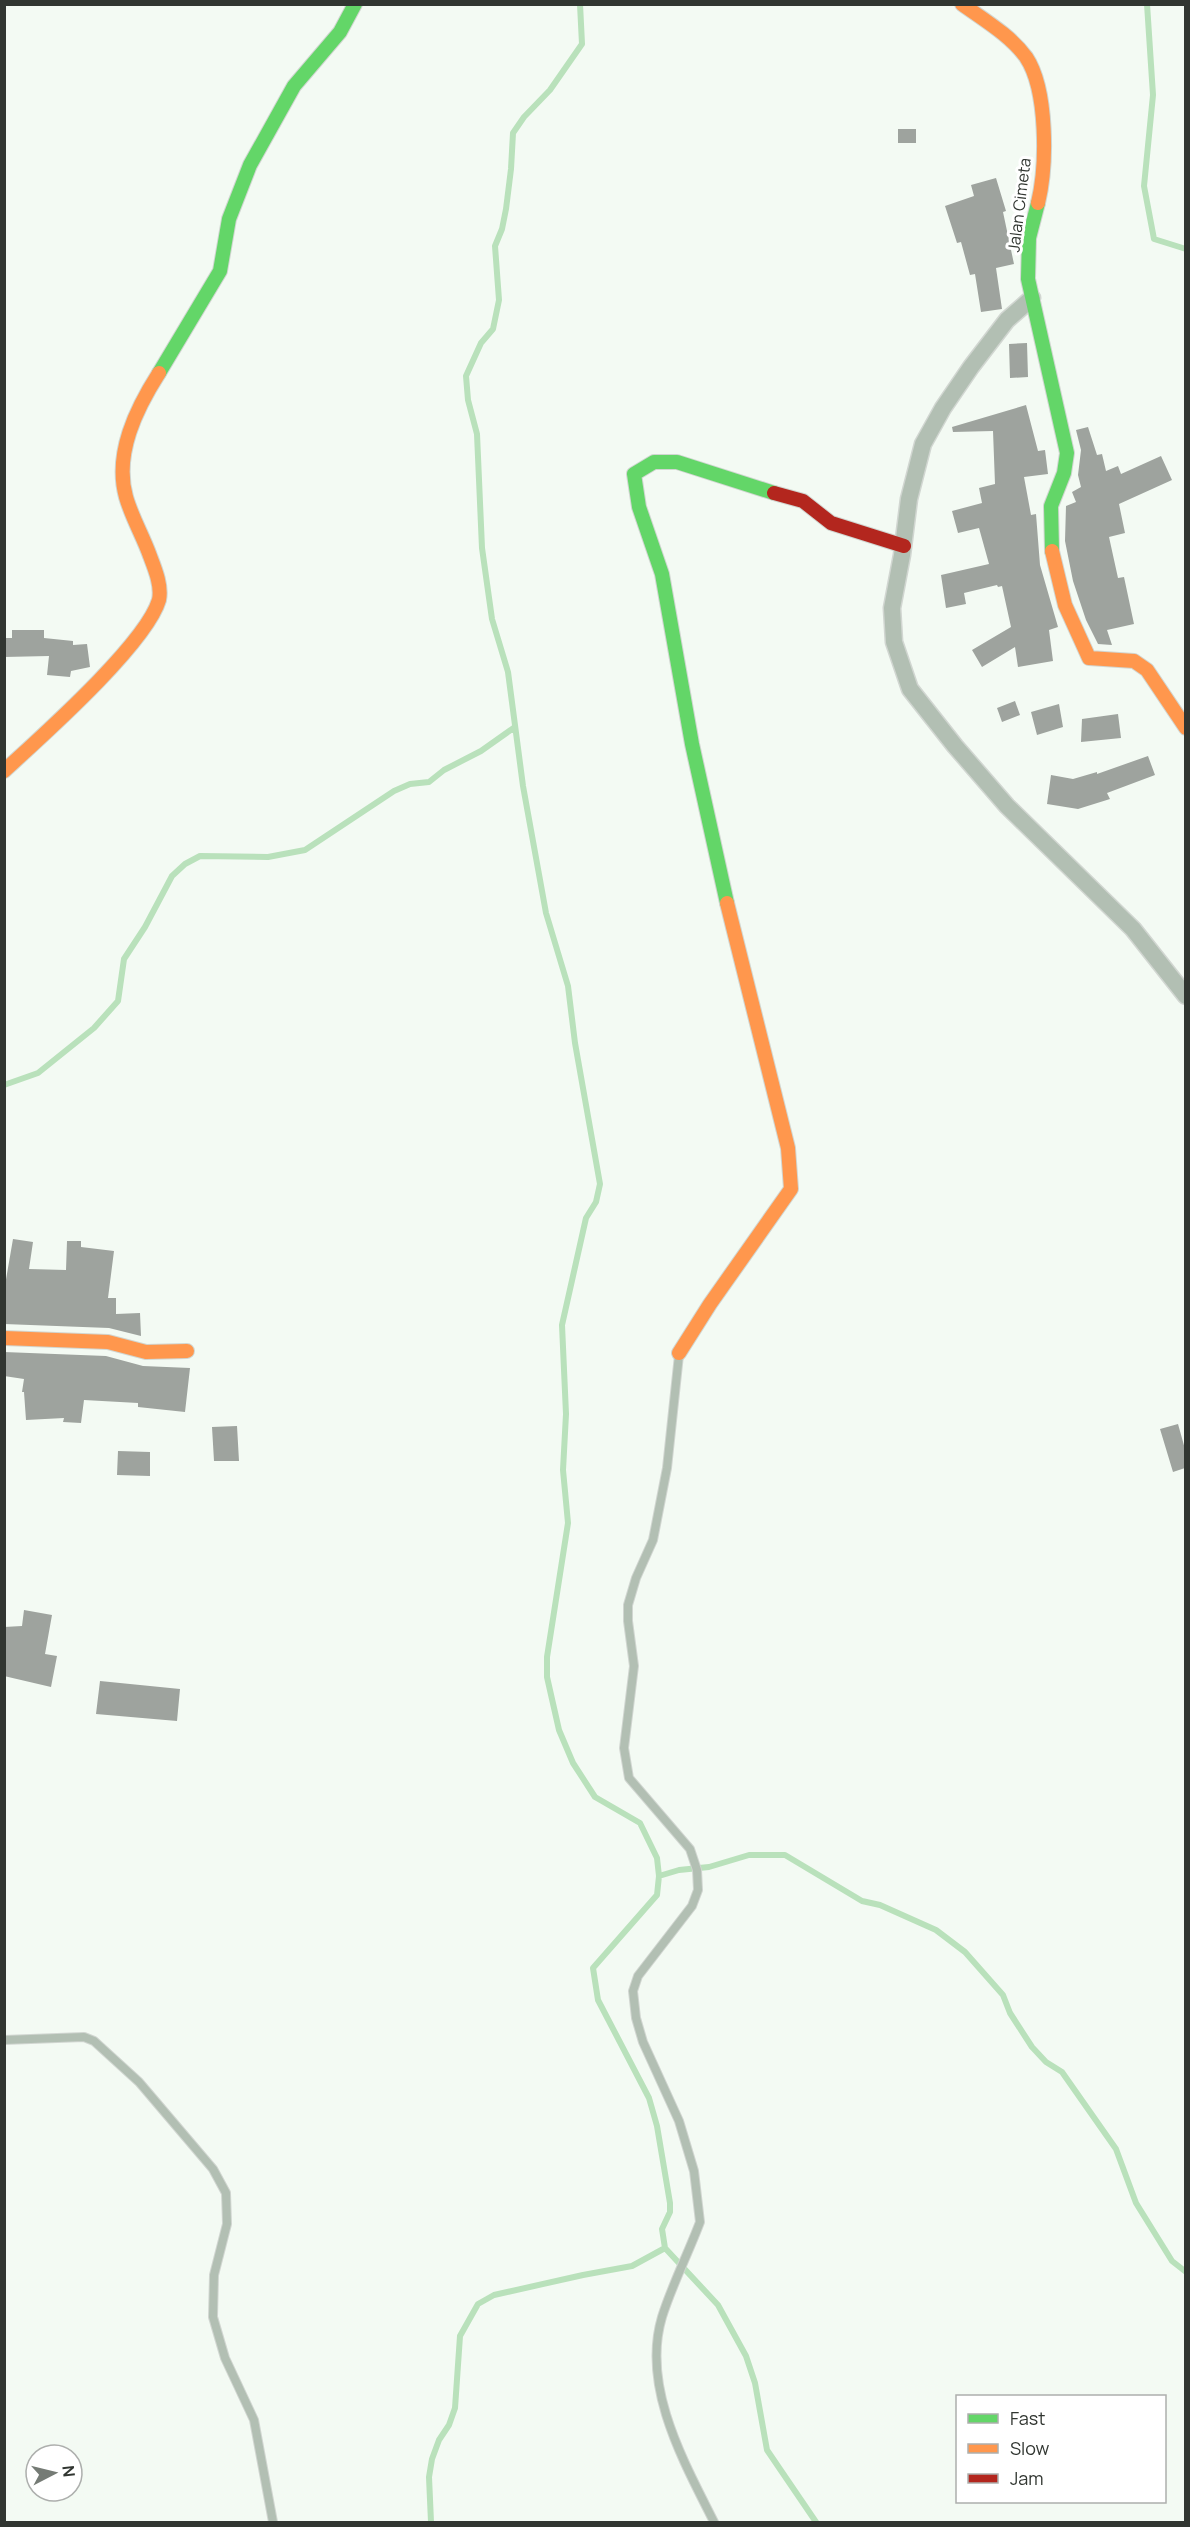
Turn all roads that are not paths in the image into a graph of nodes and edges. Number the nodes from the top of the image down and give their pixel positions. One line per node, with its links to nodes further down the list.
1 (355, 4): 6 (street)
2 (962, 4): 3 (street, Jalan Cimeta)
3 (1032, 298): 4 (street); 5 (street, Jalan Cimeta)
4 (904, 546): 7 (street); 10 (street)
5 (1185, 728)
6 (4, 771)
7 (1185, 996)
8 (4, 1338): 9 (street)
9 (187, 1351)
10 (679, 1353): 13 (lane)
11 (4, 2040): 12 (lane)
12 (273, 2523)
13 (714, 2523)

